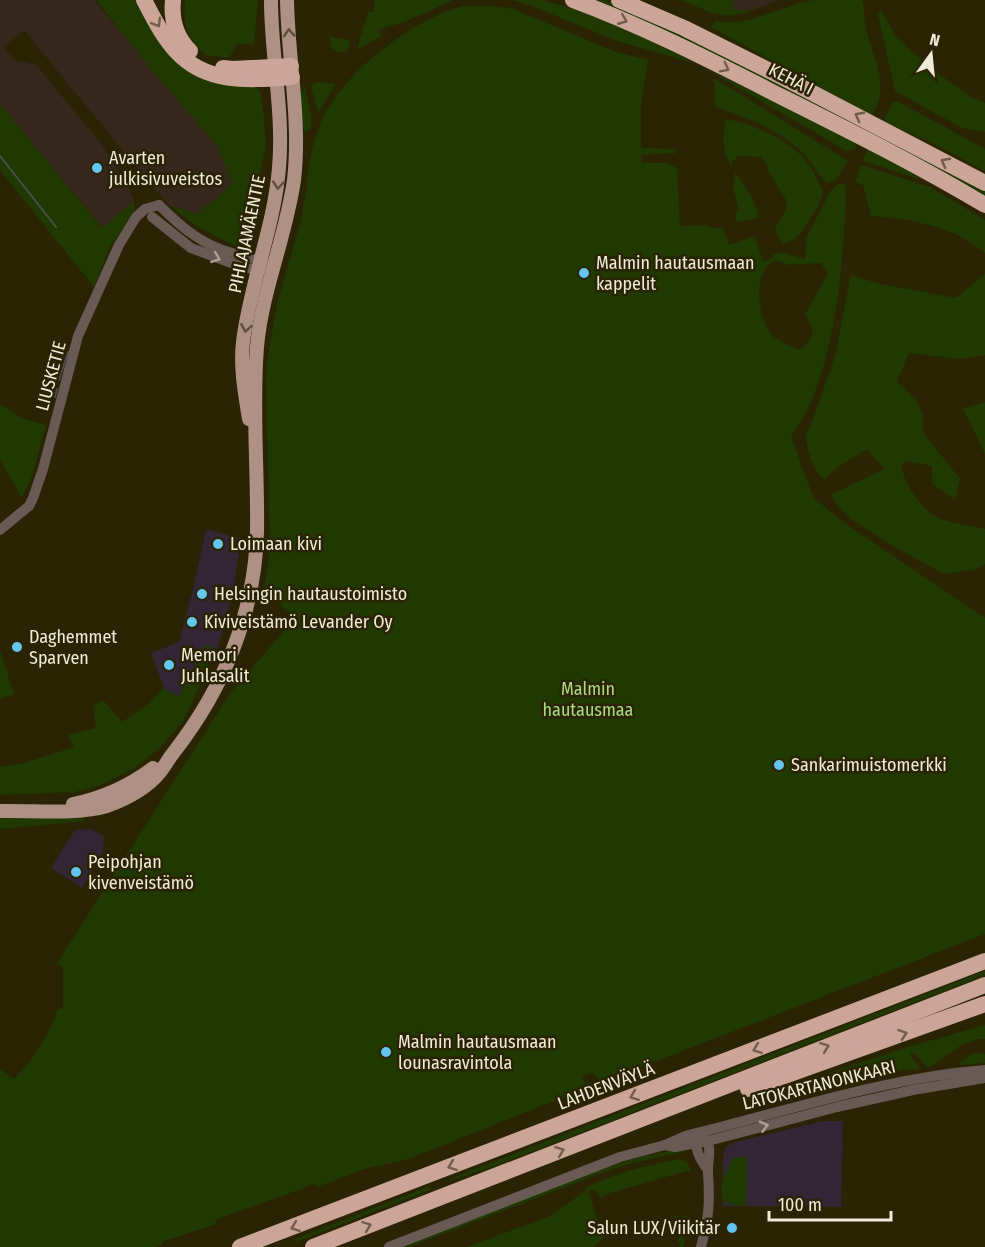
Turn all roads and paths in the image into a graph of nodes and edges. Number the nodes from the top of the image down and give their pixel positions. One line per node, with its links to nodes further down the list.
1 (144, 0): 9 (highway, one-way to 9)
2 (172, 0): 9 (highway)
3 (271, 0): 9 (main road, PIHLAJAMÄENTIE)
4 (287, 0): 9 (main road, PIHLAJAMÄENTIE, one-way to 4)
5 (573, 0): 12 (highway, KEHÄ I, one-way to 12)
6 (619, 0): 8 (highway, KEHÄ I)
7 (636, 0): 8 (highway)
8 (684, 28): 10 (highway, KEHÄ I, one-way to 8)
9 (284, 72): 15 (main road, PIHLAJAMÄENTIE)
10 (985, 183)
11 (159, 205): 13 (street); 14 (street, LIUSKETIE); 15 (street)
12 (985, 205)
13 (152, 217): 14 (street); 15 (street, one-way to 15)
14 (133, 225): 16 (street, LIUSKETIE)
15 (264, 268): 17 (main road, PIHLAJAMÄENTIE)
16 (0, 530)
17 (0, 811)
18 (985, 950): 22 (highway)
19 (985, 961): 22 (highway, LAHDENVÄYLÄ)
20 (985, 985): 27 (highway, one-way to 20)
21 (985, 1004): 24 (highway)
22 (870, 1005): 31 (highway, LAHDENVÄYLÄ, one-way to 31)
23 (985, 1010): 24 (highway)
24 (940, 1021): 27 (highway, one-way to 24)
25 (985, 1070): 28 (street, LATOKARTANONKAARI)
26 (985, 1078): 29 (street, LATOKARTANONKAARI, one-way to 26)
27 (663, 1111): 32 (highway, one-way to 27)
28 (697, 1138): 29 (street, LATOKARTANONKAARI); 30 (street); 33 (street, LATOKARTANONKAARI)
29 (708, 1141): 30 (street)
30 (708, 1170): 34 (street)
31 (240, 1247)
32 (313, 1247)
33 (389, 1247)
34 (701, 1247)

